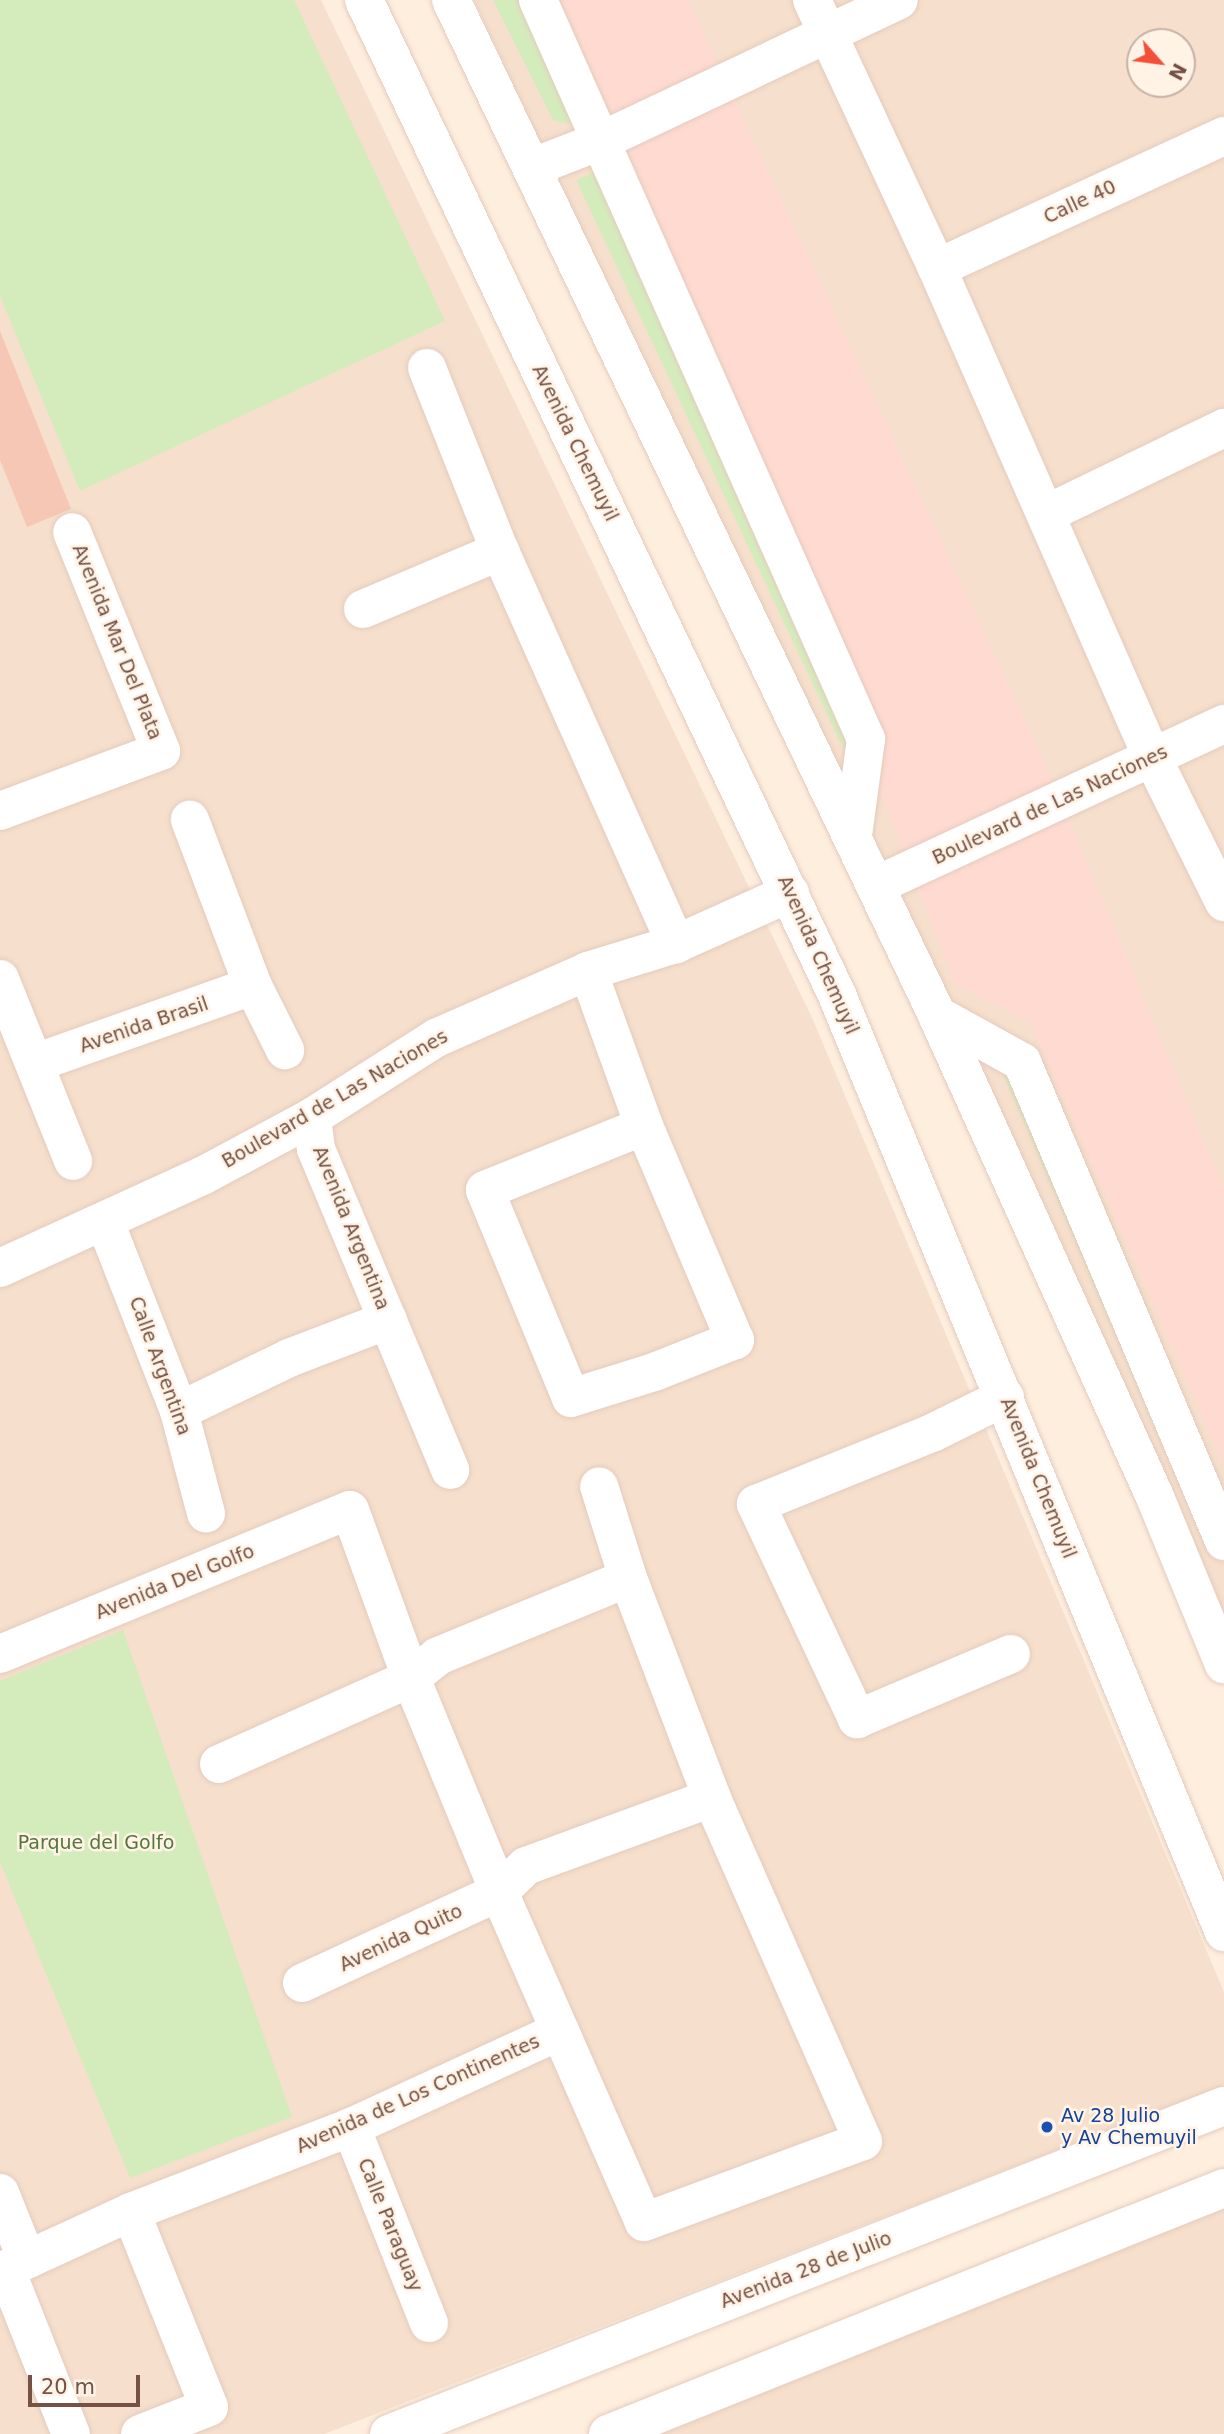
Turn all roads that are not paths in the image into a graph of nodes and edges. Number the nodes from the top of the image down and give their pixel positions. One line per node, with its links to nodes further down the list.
1 (364, 0): 22 (street, Avenida Chemuyil)
2 (451, 0): 8 (street)
3 (538, 0): 7 (street)
4 (899, 0): 5 (street)
5 (820, 17): 7 (street); 9 (street)
6 (1224, 136): 9 (street, Calle 40)
7 (603, 140): 8 (street); 20 (street)
8 (533, 167): 20 (street)
9 (937, 268): 12 (street)
10 (427, 368): 14 (street)
11 (1224, 428): 12 (street)
12 (1046, 514): 17 (street)
13 (72, 532): 18 (street, Avenida Mar Del Plata)
14 (500, 551): 15 (street); 24 (street)
15 (363, 609)
16 (1224, 724): 17 (street, Boulevard de Las Naciones)
17 (1152, 757): 21 (street, Boulevard de Las Naciones); 23 (street)
18 (0, 811)
19 (190, 820): 27 (street)
20 (853, 835): 21 (street)
21 (877, 885): 28 (street)
22 (790, 893): 24 (street, Boulevard de Las Naciones); 37 (street, Avenida Chemuyil)
23 (1224, 902)
24 (676, 944): 25 (street, Boulevard de Las Naciones)
25 (588, 971): 31 (street, Boulevard de Las Naciones); 32 (street)
26 (0, 979): 30 (street)
27 (253, 986): 29 (street); 30 (street, Avenida Brasil)
28 (937, 1015): 40 (street); 42 (street)
29 (285, 1050)
30 (35, 1063): 33 (street)
31 (312, 1117): 34 (street, Boulevard de Las Naciones); 36 (street, Avenida Argentina)
32 (644, 1126): 32 (street)
33 (73, 1161)
34 (105, 1222): 35 (street, Boulevard de Las Naciones); 38 (street, Calle Argentina)
35 (0, 1268)
36 (388, 1320): 38 (street, Avenida Argentina); 39 (street)
37 (1005, 1397): 48 (street); 54 (street, Avenida Chemuyil)
38 (179, 1410): 44 (street, Calle Argentina)
39 (450, 1470)
40 (1212, 1478): 42 (street); 45 (street)
41 (599, 1486): 46 (street)
42 (1155, 1497): 49 (street)
43 (350, 1510): 47 (street, Avenida Del Golfo); 50 (street, Avenida de Los Continentes)
44 (206, 1513)
45 (1224, 1541)
46 (628, 1578): 50 (street); 52 (street)
47 (0, 1654)
48 (1011, 1654)
49 (1224, 1664)
50 (411, 1678): 51 (street); 53 (street, Avenida de Los Continentes)
51 (219, 1764)
52 (712, 1798): 53 (street, Avenida Quito); 56 (street)
53 (499, 1892): 55 (street, Avenida Quito); 56 (street, Avenida de Los Continentes)
54 (1224, 1932)
55 (303, 1983)
56 (560, 2031): 58 (street, Avenida de Los Continentes)
57 (1224, 2106): 66 (street, Avenida 28 de Julio)
58 (351, 2127): 61 (street, Avenida de Los Continentes); 63 (street, Calle Paraguay)
59 (1224, 2188): 67 (street)
60 (0, 2193): 62 (street)
61 (131, 2212): 62 (street, Avenida de Los Continentes); 65 (street)
62 (11, 2267): 64 (street)
63 (429, 2323)
64 (71, 2434)
65 (139, 2434)
66 (389, 2434)
67 (608, 2434)

